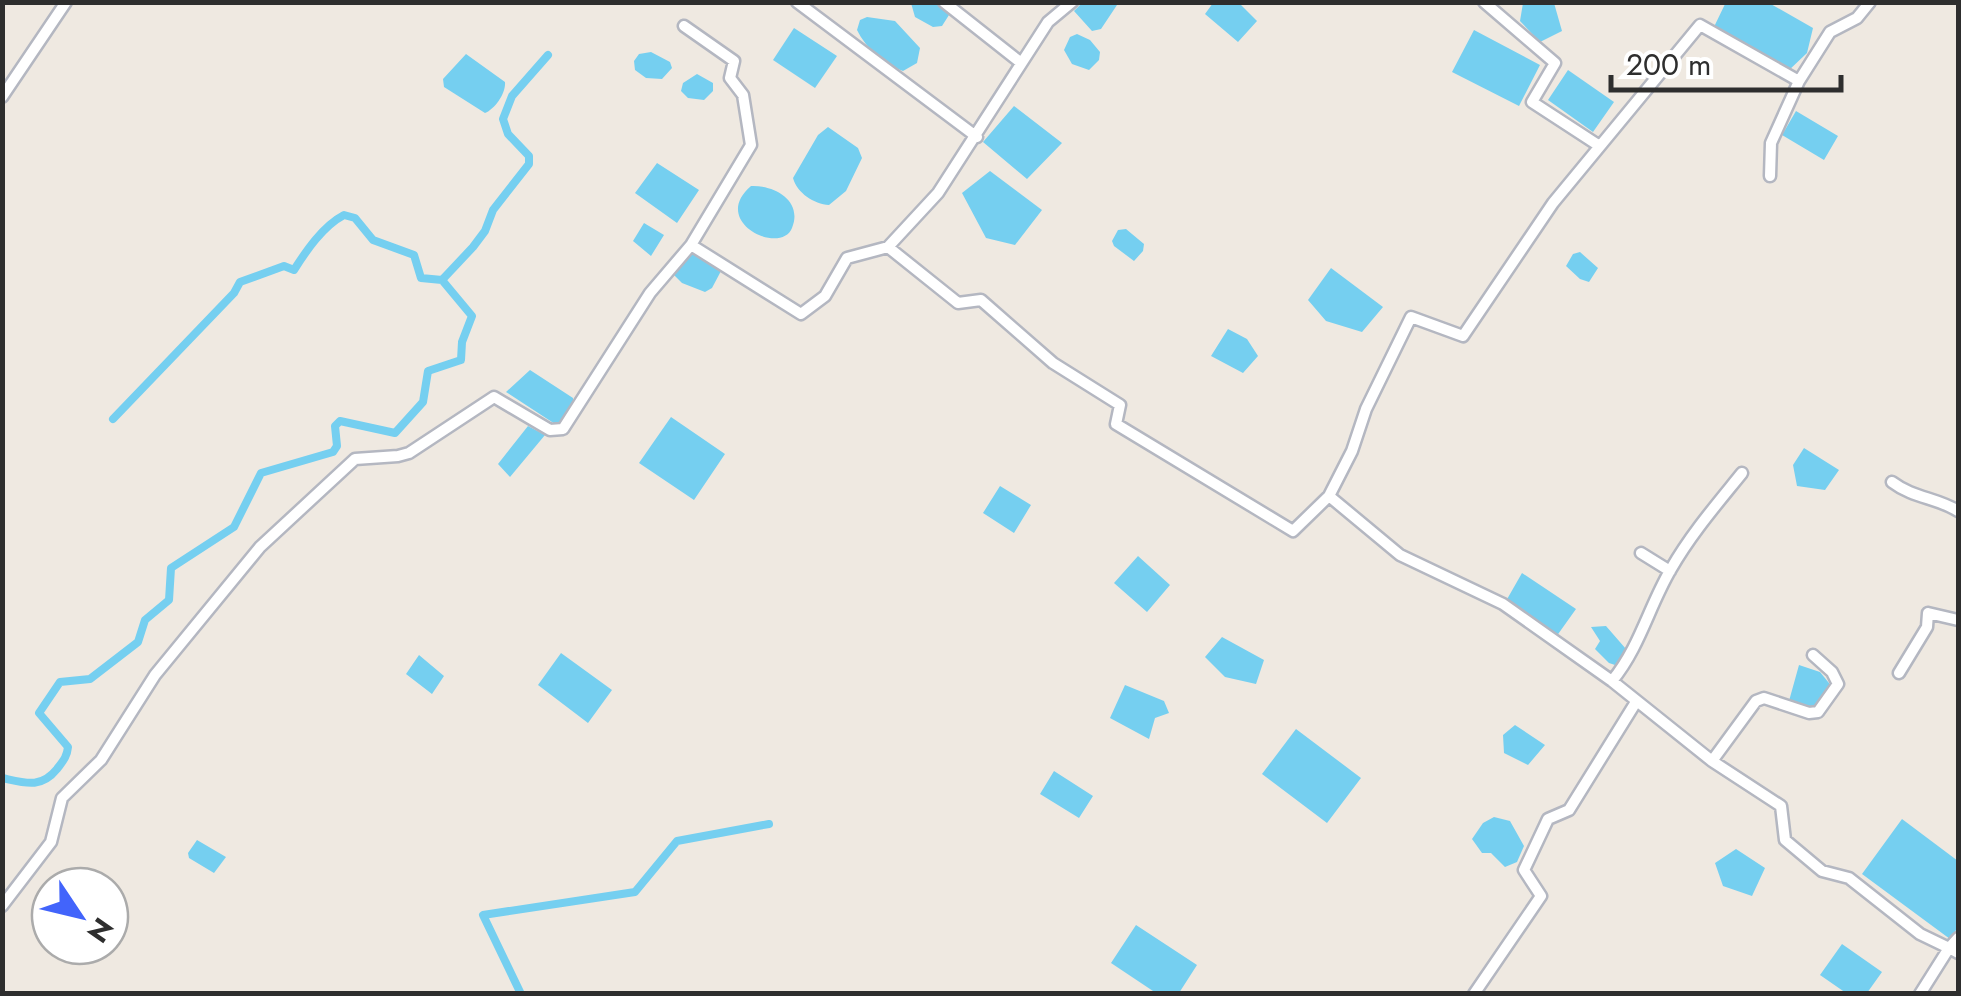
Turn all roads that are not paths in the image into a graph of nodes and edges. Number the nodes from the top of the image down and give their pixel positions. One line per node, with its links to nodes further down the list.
1 (66, 2): 10 (street)
2 (796, 2): 11 (street)
3 (944, 2): 8 (street)
4 (1072, 2): 8 (street)
5 (1484, 2): 12 (street)
6 (1870, 2): 9 (street)
7 (684, 26): 14 (street)
8 (1020, 62): 11 (street)
9 (1799, 81): 12 (street); 13 (street)
10 (2, 97)
11 (977, 137): 15 (street)
12 (1598, 145): 18 (street)
13 (1770, 176)
14 (691, 245): 15 (street); 28 (street)
15 (888, 247): 18 (street)
16 (1742, 474): 21 (street)
17 (1892, 482): 19 (street)
18 (1329, 496): 25 (street)
19 (1958, 511)
20 (1641, 553): 21 (street)
21 (1670, 571): 25 (street)
22 (1958, 620): 24 (street)
23 (1813, 654): 27 (street)
24 (1899, 673)
25 (1612, 681): 26 (street)
26 (1636, 702): 27 (street); 31 (street)
27 (1712, 761): 30 (street)
28 (2, 906)
29 (1958, 938): 30 (street)
30 (1954, 951): 32 (street)
31 (1474, 994)
32 (1920, 994)

